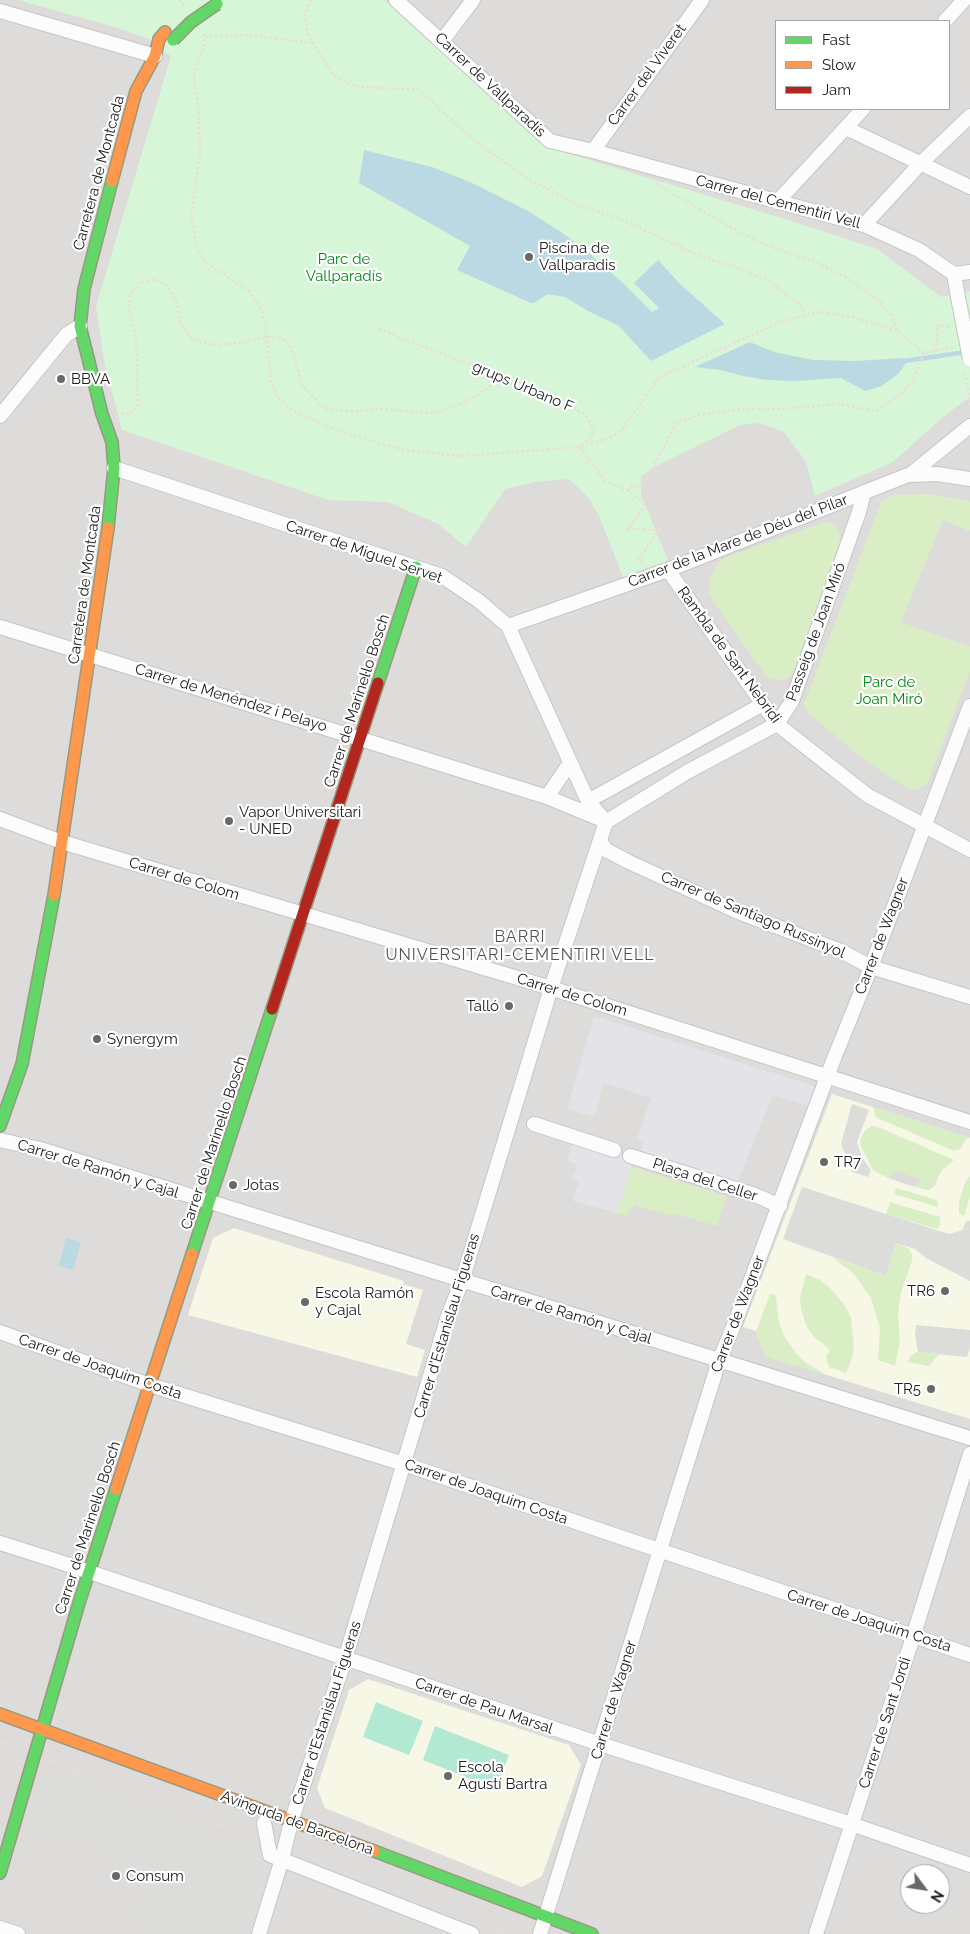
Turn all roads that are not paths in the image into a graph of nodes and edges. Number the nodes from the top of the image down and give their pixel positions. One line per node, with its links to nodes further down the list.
1 (396, 0): 8 (street, Carrer de Vallparadís)
2 (473, 0): 8 (street)
3 (702, 0): 13 (street, Carrer del Viveret)
4 (964, 0): 7 (street)
5 (220, 2): 9 (street, Carretera de Montcada, bridge)
6 (0, 11): 9 (street)
7 (946, 20)
8 (442, 41): 13 (street, Carrer de Vallparadís)
9 (155, 56): 20 (street, Carretera de Montcada)
10 (862, 110): 12 (street)
11 (970, 116): 14 (street)
12 (846, 128): 14 (street); 16 (street)
13 (593, 151): 16 (street, Carrer del Cementiri Vell)
14 (920, 164): 15 (street); 17 (street)
15 (970, 187)
16 (777, 202): 17 (street, Carrer del Cementiri Vell)
17 (864, 225): 19 (street, Carrer del Cementiri Vell)
18 (970, 272): 19 (street)
19 (954, 274): 21 (street, bridge)
20 (80, 326): 22 (street); 24 (street, Carretera de Montcada)
21 (970, 359)
22 (0, 416)
23 (970, 426): 25 (street)
24 (114, 468): 28 (street, Carrer de Miguel Servet); 32 (street, Carretera de Montcada)
25 (911, 474): 26 (street, Carrer de la Mare de Déu del Pilar); 27 (street, Carrer de la Mare de Déu del Pilar)
26 (970, 479)
27 (864, 492): 29 (street, Carrer de la Mare de Déu del Pilar); 35 (street, Passeig de Joan Miró)
28 (416, 568): 30 (street, Carrer de Miguel Servet); 36 (street, Carrer de Marinel·lo Bosch)
29 (668, 570): 30 (street, Carrer de la Mare de Déu del Pilar); 33 (street, Rambla de Sant Nebridi)
30 (508, 626): 37 (street, Carrer de Miguel Servet)
31 (0, 627): 32 (street, Carrer de Menéndez i Pelayo)
32 (91, 655): 36 (street, Carrer de Menéndez i Pelayo); 44 (street, Carretera de Montcada)
33 (763, 704): 35 (street, Rambla de Sant Nebridi); 39 (street, Passeig de Joan Miró)
34 (970, 706): 42 (street, Carrer de Wagner)
35 (777, 724): 41 (street, Passeig de Joan Miró); 42 (street, Rambla de Sant Nebridi)
36 (360, 738): 38 (street, Carrer de Menéndez i Pelayo); 46 (street, Carrer de Marinel·lo Bosch)
37 (570, 763): 38 (street); 39 (street, Carrer de Miguel Servet)
38 (547, 797): 41 (street, Carrer de Menéndez i Pelayo)
39 (588, 801): 41 (street, Carrer de Miguel Servet)
40 (0, 819): 44 (street, Carrer de Colom)
41 (606, 822): 43 (street, Carrer d'Estanislau Figueras)
42 (925, 826): 45 (street, Rambla de Sant Nebridi); 47 (street, Carrer de Wagner)
43 (600, 841): 47 (street, Carrer de Santiago Russinyol); 48 (street, Carrer d'Estanislau Figueras)
44 (62, 842): 46 (street, Carrer de Colom); 53 (street, Carretera de Montcada)
45 (970, 850)
46 (304, 915): 48 (street, Carrer de Colom); 57 (street, Carrer de Marinel·lo Bosch)
47 (871, 967): 49 (street, Carrer de Santiago Russinyol); 50 (street, Carrer de Wagner)
48 (552, 988): 50 (street, Carrer de Colom); 51 (street, Carrer d'Estanislau Figueras)
49 (970, 997)
50 (827, 1077): 52 (street, Carrer de Colom); 58 (street, Carrer de Wagner)
51 (512, 1117): 55 (street); 59 (street, Carrer d'Estanislau Figueras)
52 (970, 1122)
53 (0, 1126)
54 (0, 1140): 57 (street, Carrer de Ramón y Cajal)
55 (614, 1150)
56 (630, 1156): 58 (street, Plaça del Celler)
57 (210, 1202): 59 (street, Carrer de Ramón y Cajal); 62 (street, Carrer de Marinel·lo Bosch)
58 (780, 1206): 61 (street, Carrer de Wagner)
59 (462, 1281): 61 (street, Carrer de Ramón y Cajal); 65 (street, Carrer d'Estanislau Figueras)
60 (0, 1332): 62 (street, Carrer de Joaquim Costa)
61 (719, 1361): 63 (street, Carrer de Ramón y Cajal); 67 (street, Carrer de Wagner)
62 (150, 1385): 65 (street, Carrer de Joaquim Costa); 68 (street, Carrer de Marinel·lo Bosch)
63 (970, 1438)
64 (970, 1454): 69 (street, Carrer de Sant Jordi)
65 (404, 1464): 67 (street, Carrer de Joaquim Costa); 71 (street, Carrer d'Estanislau Figueras)
66 (0, 1543): 68 (street, Carrer de Pau Marsal)
67 (660, 1551): 69 (street, Carrer de Joaquim Costa); 75 (street, Carrer de Wagner)
68 (90, 1572): 71 (street, Carrer de Pau Marsal); 73 (street, Carrer de Marinel·lo Bosch)
69 (913, 1636): 70 (street, Carrer de Joaquim Costa); 78 (street, Carrer de Sant Jordi)
70 (970, 1654)
71 (345, 1659): 75 (street, Carrer de Pau Marsal); 79 (street, Carrer d'Estanislau Figueras)
72 (0, 1714): 73 (street, Avinguda de Barcelona)
73 (41, 1729): 74 (street, Carrer de Marinel·lo Bosch); 79 (street, Avinguda de Barcelona)
74 (33, 1740): 76 (street); 82 (street, Carrer de Marinel·lo Bosch)
75 (600, 1744): 78 (street, Carrer de Pau Marsal); 83 (street, Carrer de Wagner)
76 (49, 1746)
77 (259, 1821): 79 (street, Avinguda de Barcelona); 80 (street, Avinguda de Barcelona)
78 (851, 1824): 81 (street, Carrer de Pau Marsal); 89 (street, Carrer de Sant Jordi)
79 (294, 1830): 80 (street, Carrer d'Estanislau Figueras); 83 (street, Avinguda de Barcelona)
80 (282, 1859): 86 (street, Carrer d'Estanislau Figueras); 87 (street, Avinguda de Barcelona)
81 (970, 1865)
82 (0, 1873)
83 (543, 1927): 88 (street, Avinguda de Barcelona)
84 (0, 1928): 85 (street)
85 (18, 1934)
86 (259, 1934)
87 (472, 1934)
88 (592, 1934)
89 (816, 1934)

